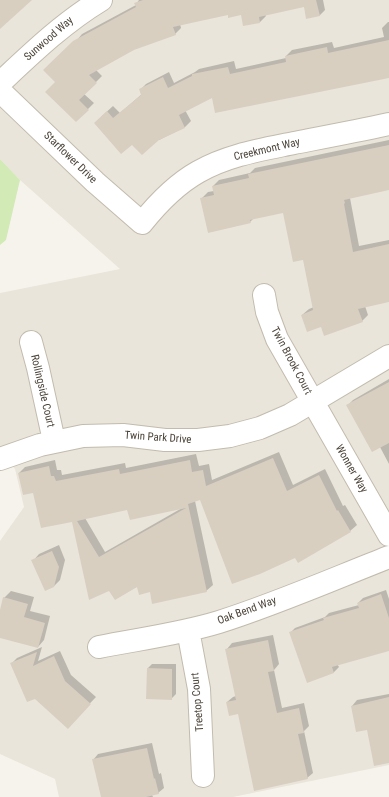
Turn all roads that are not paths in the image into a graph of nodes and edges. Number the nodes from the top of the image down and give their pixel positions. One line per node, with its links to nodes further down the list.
1 (101, 0): 2 (street, Sunwood Way)
2 (0, 83)
3 (0, 91): 5 (street, Starflower Drive)
4 (389, 124): 5 (street, Creekmont Way)
5 (142, 223)
6 (264, 295): 9 (street, Twin Brook Court)
7 (31, 342): 10 (street, Rollingside Court)
8 (389, 356): 9 (street, Twin Park Drive)
9 (313, 402): 10 (street, Twin Park Drive); 12 (street, Wonner Way)
10 (54, 441): 11 (street, Twin Park Drive)
11 (0, 459)
12 (389, 535)
13 (389, 557): 14 (street, Oak Bend Way)
14 (188, 630): 15 (street, Oak Bend Way); 16 (street, Treetop Court)
15 (99, 647)
16 (203, 776)

